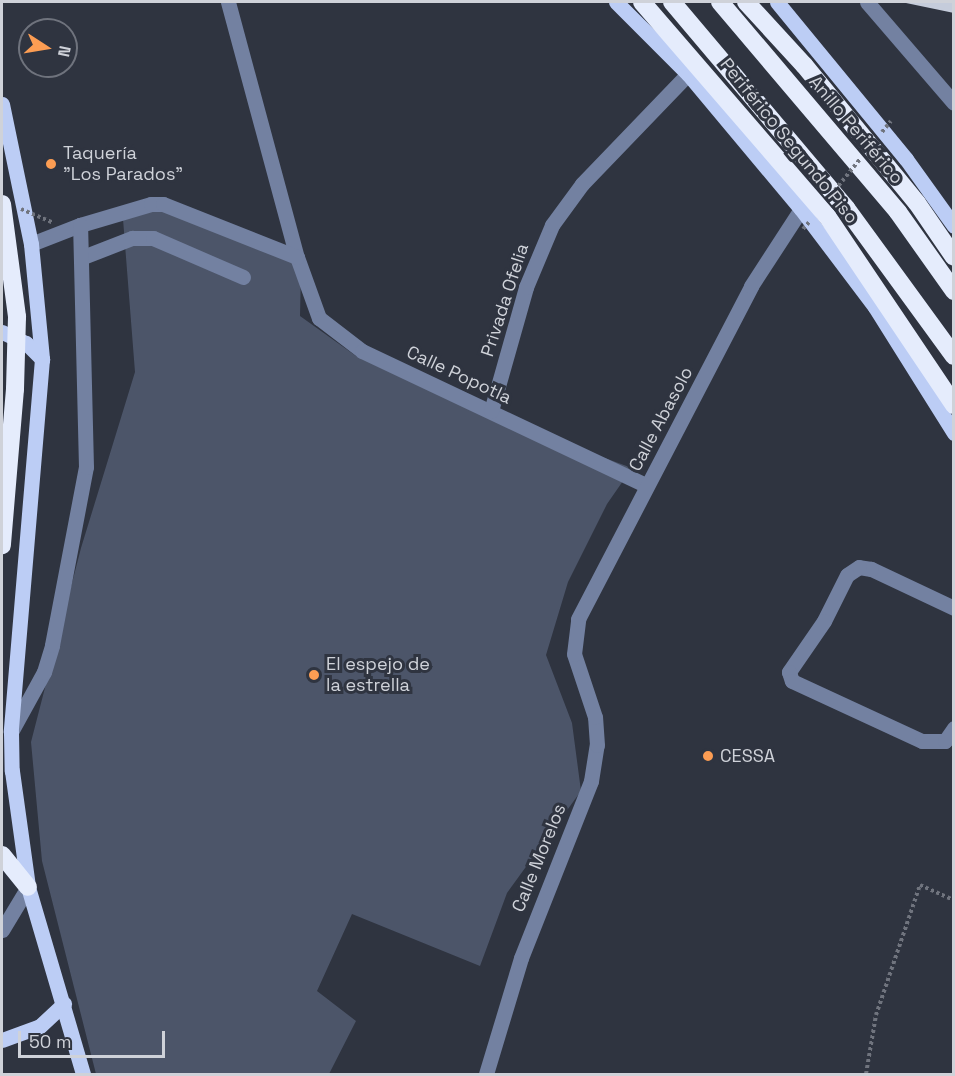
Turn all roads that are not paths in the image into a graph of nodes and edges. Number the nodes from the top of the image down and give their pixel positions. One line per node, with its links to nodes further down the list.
1 (228, 2): 20 (street, Calle Popotla)
2 (616, 2): 10 (main road)
3 (643, 2): 9 (highway); 28 (highway, Periférico Segundo Piso, bridge)
4 (672, 2): 9 (highway)
5 (720, 2): 12 (highway, Anillo Periférico)
6 (747, 2): 12 (highway); 22 (highway, bridge)
7 (777, 2): 18 (main road)
8 (867, 2): 11 (street)
9 (718, 55): 26 (highway)
10 (688, 74): 16 (main road); 29 (street, Privada Ofelia)
11 (954, 103)
12 (807, 106): 24 (highway, Anillo Periférico)
13 (3, 110): 14 (main road); 19 (main road)
14 (2, 144)
15 (7, 204): 32 (highway, bridge)
16 (805, 215): 30 (main road); 31 (street, Calle Abasolo)
17 (80, 225): 19 (street); 20 (street); 21 (street)
18 (954, 226)
19 (31, 244): 27 (main road)
20 (297, 256): 29 (street, Calle Popotla)
21 (83, 257): 23 (street); 36 (street)
22 (954, 257)
23 (243, 277)
24 (954, 291)
25 (2, 332): 27 (main road)
26 (954, 356)
27 (42, 359): 36 (main road)
28 (954, 405)
29 (491, 411): 31 (street, Calle Popotla)
30 (954, 433)
31 (647, 486): 34 (street, Calle Abasolo)
32 (2, 545)
33 (954, 608): 35 (street)
34 (574, 654): 43 (street, Calle Morelos)
35 (954, 728)
36 (11, 732): 38 (main road)
37 (2, 855): 38 (highway)
38 (28, 887): 39 (street); 40 (main road)
39 (2, 930)
40 (64, 1004): 41 (main road); 42 (main road)
41 (2, 1040)
42 (83, 1074)
43 (486, 1074)

